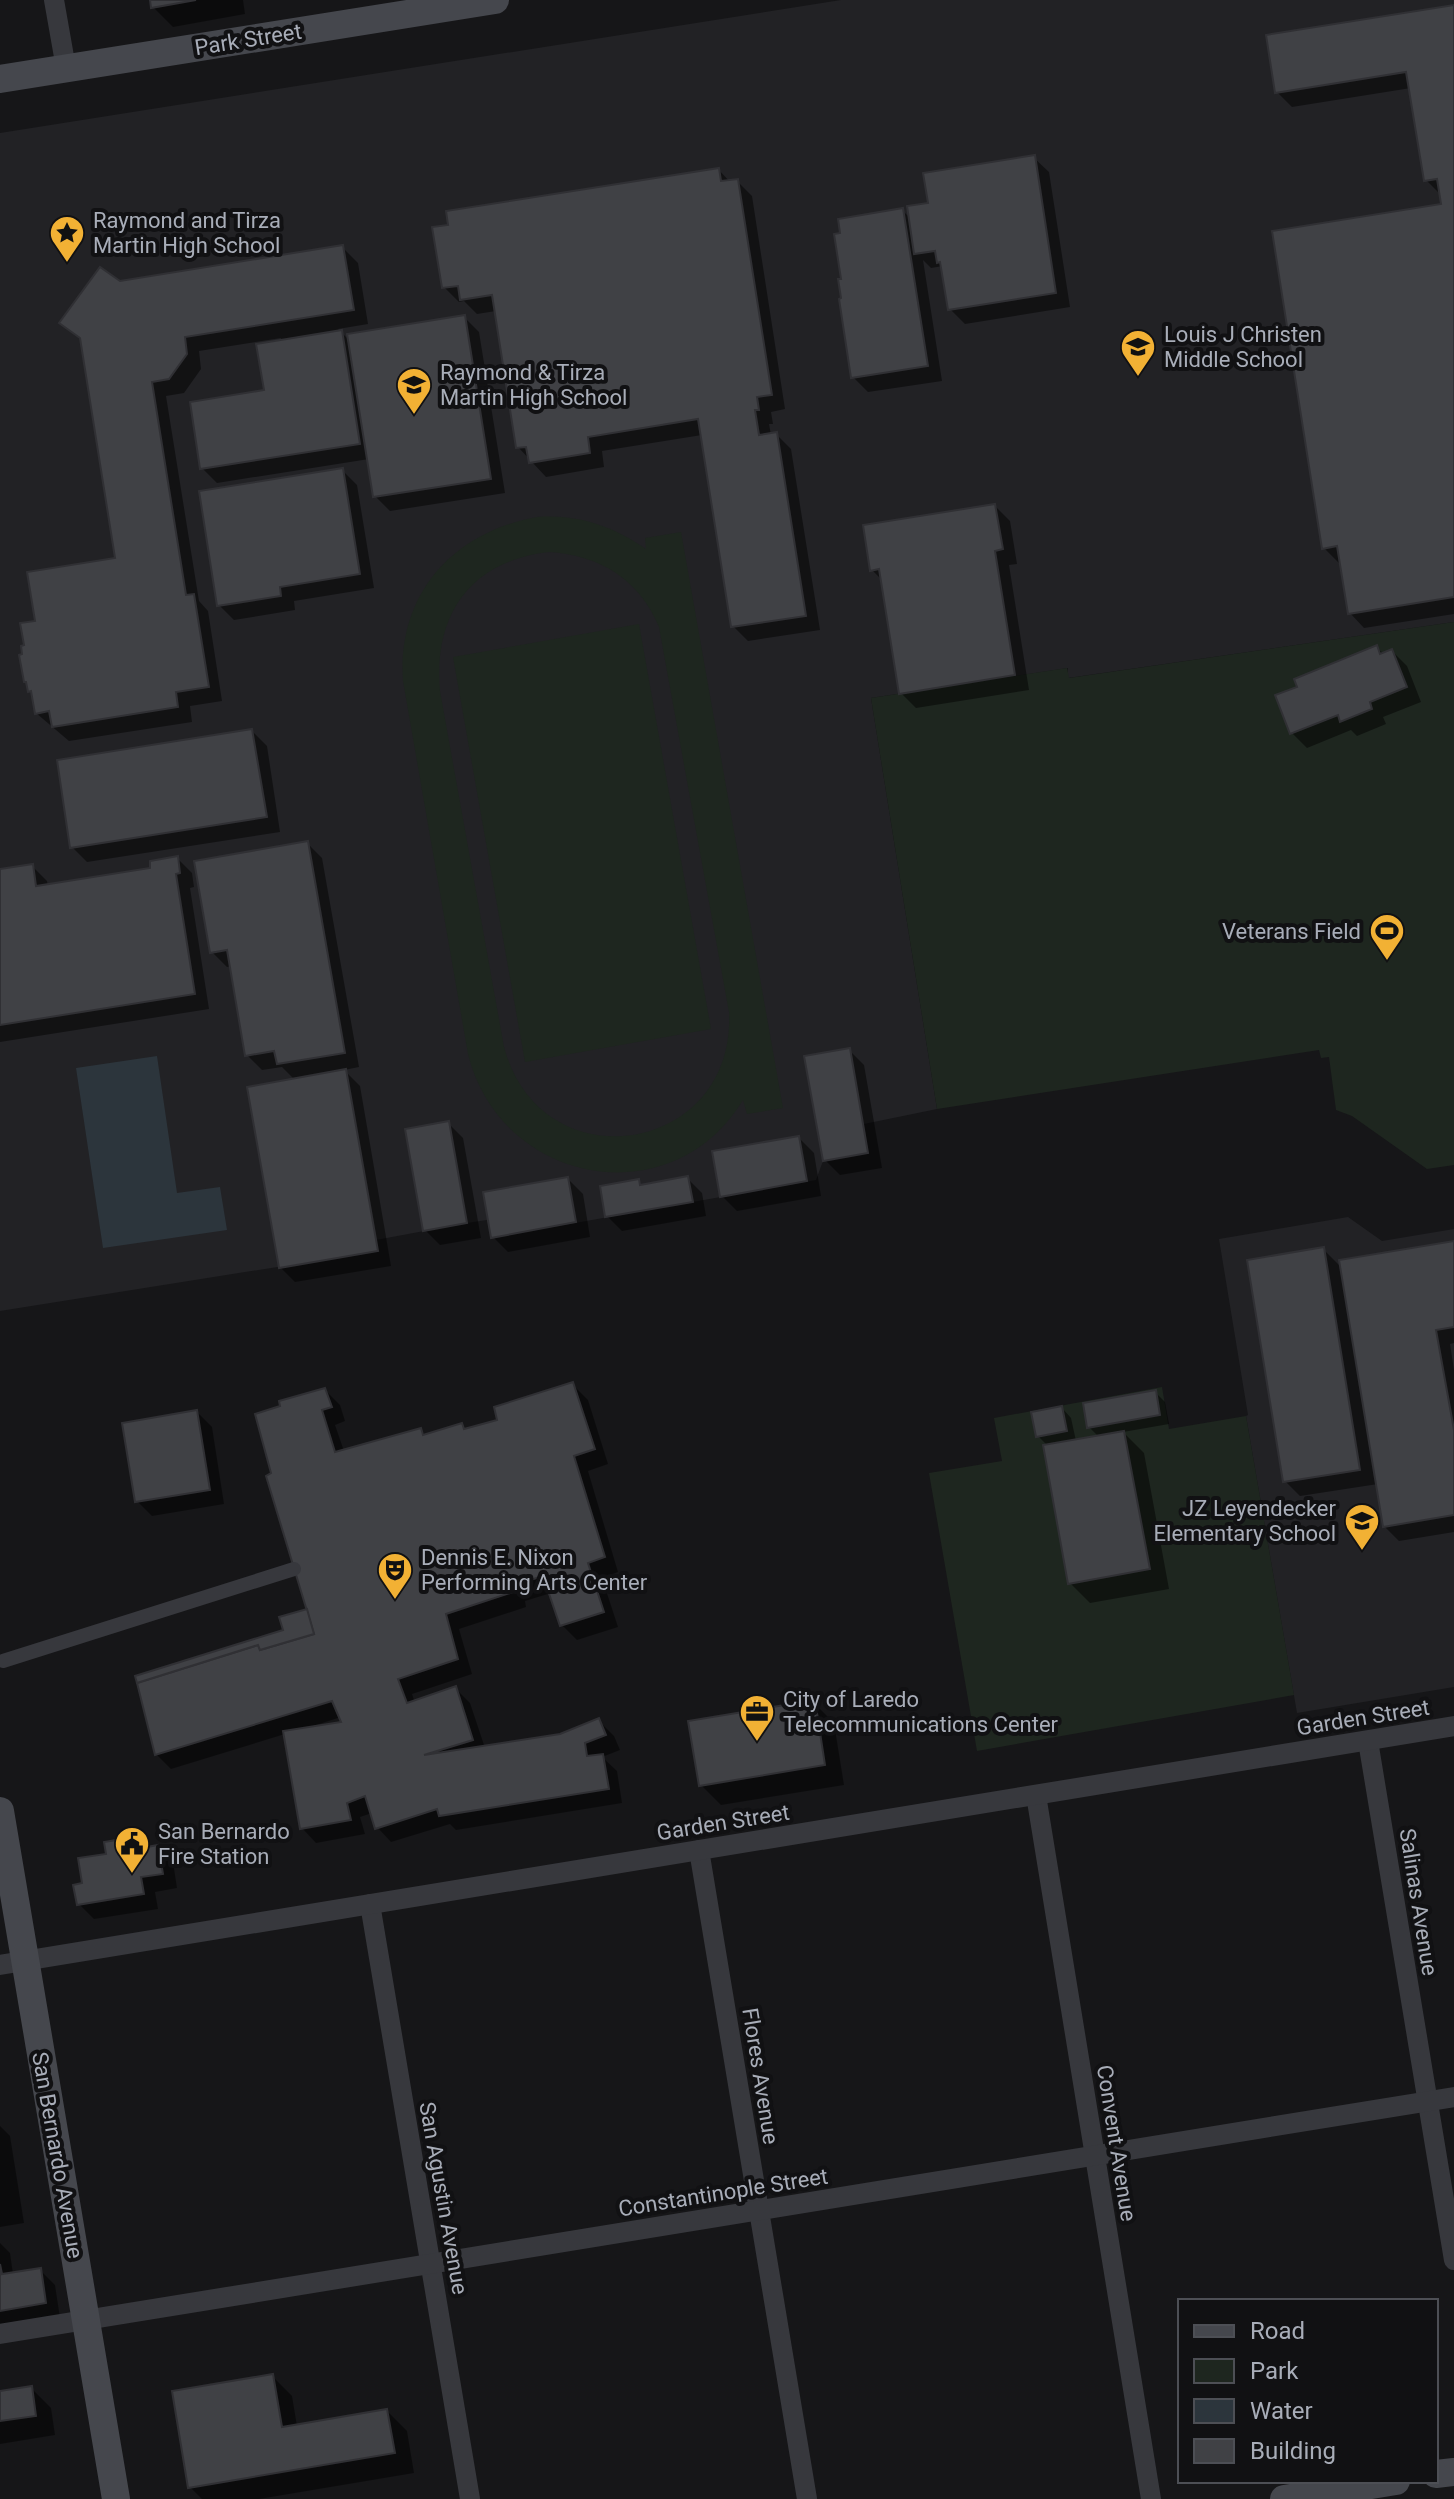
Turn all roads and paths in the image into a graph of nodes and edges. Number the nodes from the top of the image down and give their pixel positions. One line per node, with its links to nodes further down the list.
1 (54, 0): 4 (street)
2 (495, 0): 3 (main road, Park Street)
3 (398, 8): 4 (main road, Park Street)
4 (66, 68): 5 (main road, Park Street)
5 (0, 79)
6 (294, 1569): 7 (street)
7 (3, 1661)
8 (1454, 1726): 9 (street, Garden Street)
9 (1368, 1741): 10 (street, Garden Street); 16 (street, Salinas Avenue)
10 (1036, 1795): 12 (street, Garden Street); 17 (street, Convent Avenue)
11 (0, 1811): 14 (main road, San Bernardo Avenue)
12 (699, 1850): 13 (street, Garden Street); 18 (street, Flores Avenue)
13 (370, 1904): 14 (street, Garden Street); 20 (street, San Agustin Avenue)
14 (13, 1963): 21 (main road, San Bernardo Avenue)
15 (1454, 2097): 16 (street, Constantinople Street)
16 (1428, 2101): 17 (street, Constantinople Street); 19 (street, Salinas Avenue)
17 (1095, 2155): 18 (street, Constantinople Street); 27 (street, Convent Avenue)
18 (759, 2210): 20 (street, Constantinople Street); 26 (street, Flores Avenue)
19 (1454, 2260)
20 (430, 2264): 21 (street, Constantinople Street); 25 (street, San Agustin Avenue)
21 (86, 2320): 22 (street, Constantinople Street); 24 (main road, San Bernardo Avenue)
22 (0, 2334)
23 (1384, 2483): 28 (main road)
24 (116, 2499)
25 (470, 2499)
26 (807, 2499)
27 (1151, 2499)
28 (1284, 2499)

